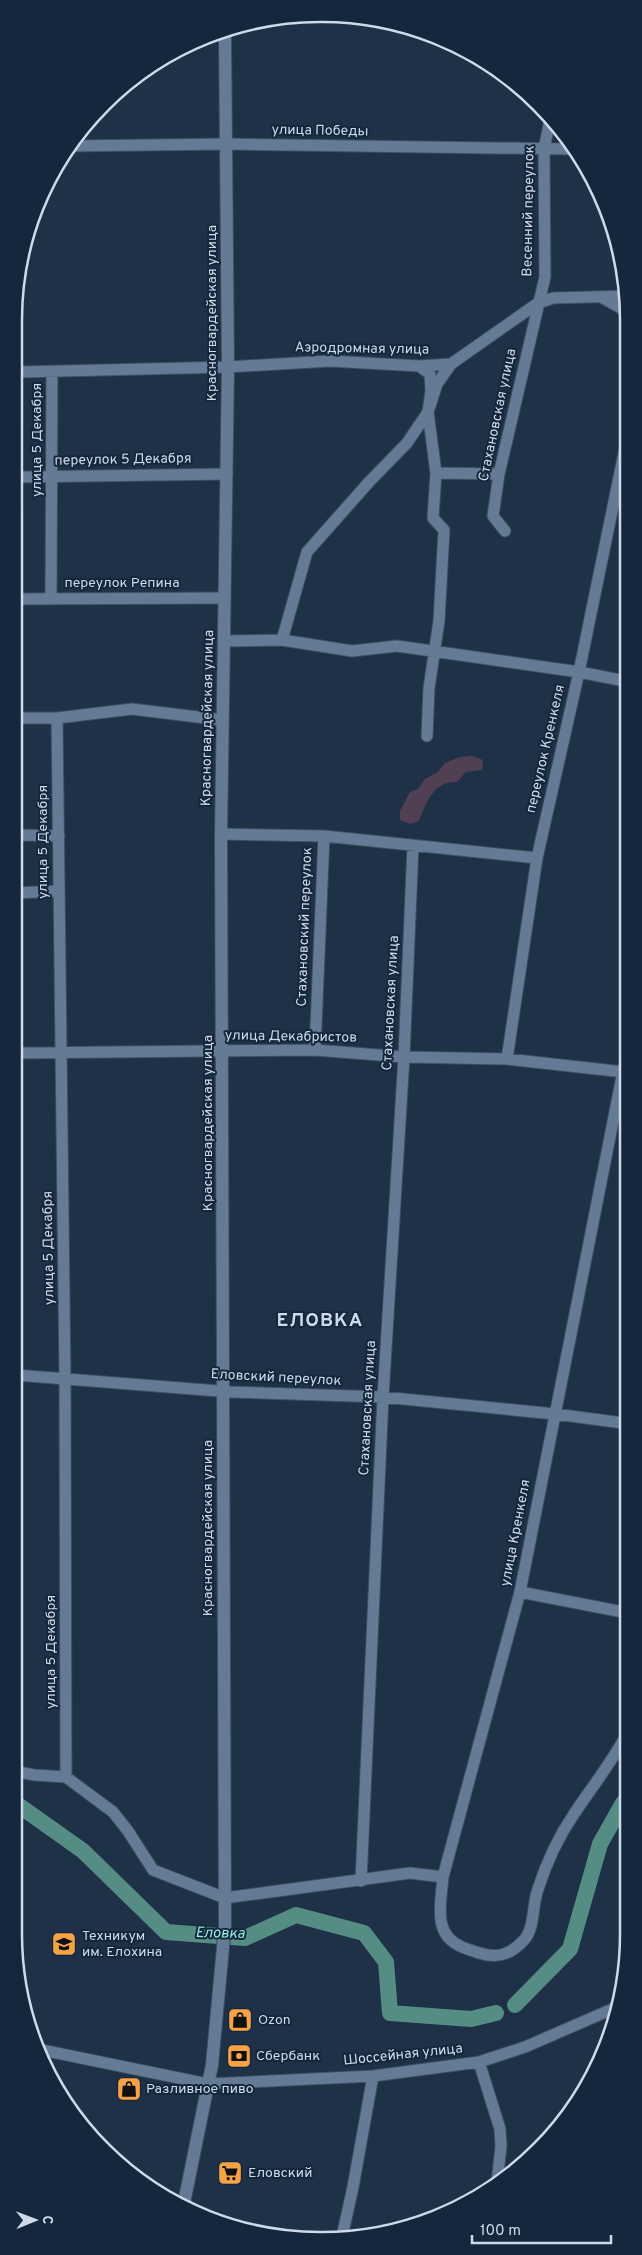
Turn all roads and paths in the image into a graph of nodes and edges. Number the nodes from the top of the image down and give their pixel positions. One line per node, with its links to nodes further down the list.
1 (225, 38): 3 (main road, Красногвардейская улица)
2 (548, 128): 5 (street, Весенний переулок)
3 (226, 144): 4 (street, улица Победы); 5 (street, улица Победы); 13 (main road, Красногвардейская улица)
4 (79, 146)
5 (544, 149): 6 (street, улица Победы); 9 (street, Весенний переулок)
6 (565, 149)
7 (619, 297): 8 (street)
8 (603, 298): 9 (street); 10 (street)
9 (538, 303): 11 (street); 20 (street, Стахановская улица)
10 (619, 306)
11 (451, 364): 12 (street, Аэродромная улица); 16 (street)
12 (418, 366): 13 (street, Аэродромная улица); 16 (street)
13 (228, 367): 15 (street, Аэродромная улица); 19 (main road, Красногвардейская улица)
14 (22, 372): 15 (street, Аэродромная улица)
15 (52, 372): 21 (street, улица 5 Декабря)
16 (428, 412): 18 (street); 27 (street)
17 (620, 472): 30 (street, переулок Кренкеля)
18 (436, 473): 20 (street); 29 (street)
19 (227, 474): 21 (street, переулок 5 Декабря); 26 (main road, Красногвардейская улица)
20 (499, 474): 23 (street, Стахановская улица)
21 (52, 476): 22 (street, переулок 5 Декабря); 25 (street, улица 5 Декабря)
22 (22, 477)
23 (505, 530)
24 (22, 598): 25 (street, переулок Репина)
25 (51, 598): 26 (street, переулок Репина)
26 (225, 598): 28 (main road, Красногвардейская улица)
27 (282, 640): 28 (street); 29 (street)
28 (224, 641): 34 (main road, Красногвардейская улица)
29 (436, 651): 30 (street); 35 (street)
30 (579, 672): 31 (street); 41 (street, переулок Кренкеля)
31 (620, 680)
32 (22, 718): 33 (street)
33 (57, 718): 34 (street); 38 (street, улица 5 Декабря)
34 (222, 720): 36 (main road, Красногвардейская улица)
35 (427, 736)
36 (221, 834): 39 (street); 44 (main road, Красногвардейская улица)
37 (22, 835): 38 (street)
38 (59, 836): 42 (street, улица 5 Декабря)
39 (324, 836): 40 (street); 45 (street, Стахановский переулок)
40 (413, 846): 41 (street); 48 (street, Стахановская улица)
41 (537, 858): 49 (street, переулок Кренкеля)
42 (58, 891): 43 (street); 46 (street, улица 5 Декабря)
43 (22, 893)
44 (222, 1050): 45 (street, улица Декабристов); 46 (street, улица Декабристов); 54 (main road, Красногвардейская улица)
45 (315, 1050): 48 (street, улица Декабристов)
46 (61, 1052): 47 (street, улица Декабристов); 53 (street, улица 5 Декабря)
47 (22, 1053)
48 (404, 1057): 49 (street, улица Декабристов); 55 (street, Стахановская улица)
49 (507, 1059): 50 (street, улица Декабристов)
50 (620, 1070)
51 (620, 1090): 56 (street, улица Кренкеля)
52 (22, 1375): 53 (street, Еловский переулок)
53 (65, 1378): 54 (street, Еловский переулок); 62 (street, улица 5 Декабря)
54 (223, 1391): 55 (street, Еловский переулок); 65 (main road, Красногвардейская улица)
55 (383, 1397): 56 (street, Еловский переулок); 64 (street, Стахановская улица)
56 (555, 1414): 57 (street, Еловский переулок); 58 (street, улица Кренкеля)
57 (620, 1422)
58 (520, 1592): 59 (street); 63 (street, улица Кренкеля)
59 (620, 1611)
60 (620, 1747): 63 (street, улица Кренкеля)
61 (22, 1773): 62 (street)
62 (66, 1776): 65 (street)
63 (443, 1877): 64 (street)
64 (361, 1881): 65 (street)
65 (225, 1898): 70 (main road, Красногвардейская улица)
66 (609, 2011): 68 (street, Шоссейная улица)
67 (46, 2051): 70 (street, Шоссейная улица)
68 (479, 2062): 69 (street, Шоссейная улица); 71 (street)
69 (373, 2076): 70 (street, Шоссейная улица); 73 (street)
70 (208, 2084): 72 (main road, Красногвардейская улица)
71 (498, 2174)
72 (185, 2200)
73 (343, 2232)

